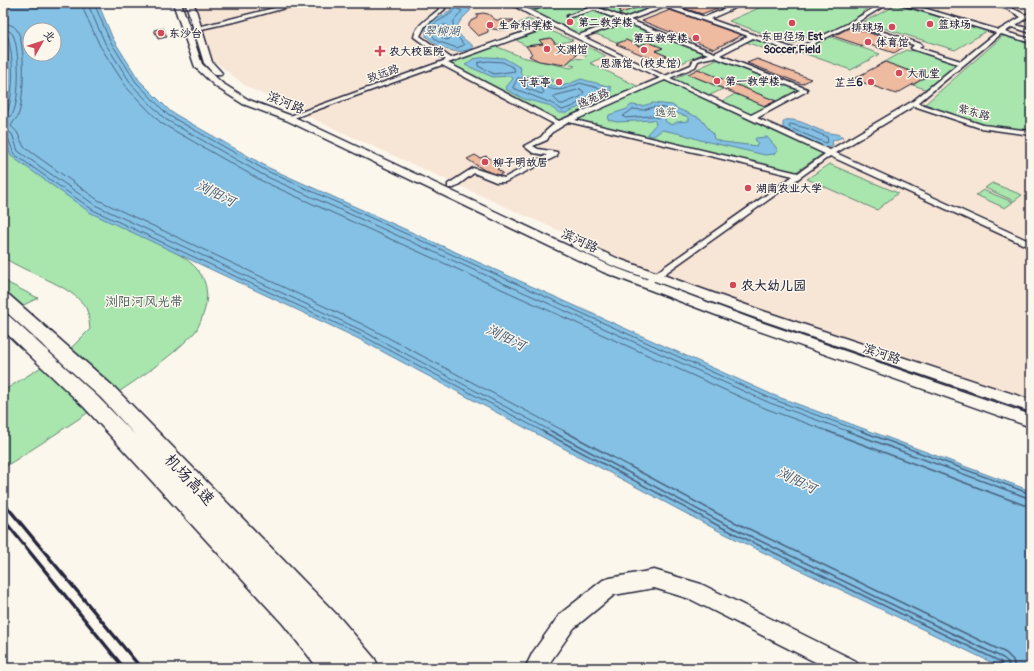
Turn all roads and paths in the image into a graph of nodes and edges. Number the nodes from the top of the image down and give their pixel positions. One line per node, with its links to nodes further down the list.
1 (177, 3): 35 (main road, 滨河路)
2 (188, 3): 23 (main road, 滨河路)
3 (300, 3): 23 (street)
4 (441, 3): 30 (street)
5 (512, 3): 21 (street)
6 (549, 3): 14 (street)
7 (581, 3): 15 (street)
8 (744, 3): 19 (street)
9 (886, 3): 22 (street)
10 (900, 3): 16 (street)
11 (912, 3): 16 (street)
12 (988, 3): 17 (street)
13 (668, 4): 19 (street); 20 (street)
14 (536, 7)
15 (597, 7): 18 (street); 20 (street)
16 (949, 14): 24 (street)
17 (1028, 15): 24 (street)
18 (569, 17)
19 (706, 18): 26 (street)
20 (625, 20): 27 (street); 29 (street)
21 (551, 24): 27 (street); 30 (street, 致远路)
22 (850, 24): 26 (street); 32 (street)
23 (197, 28): 35 (main road, 滨河路)
24 (1005, 29): 25 (street); 28 (street); 32 (street)
25 (1031, 31)
26 (754, 36): 29 (street, 逸苑路)
27 (580, 38): 33 (street)
28 (1031, 41)
29 (715, 55): 33 (street, 逸苑路); 36 (street)
30 (450, 60): 31 (street, 致远路)
31 (443, 62): 35 (street, 致远路); 38 (street)
32 (962, 63): 34 (street)
33 (664, 77): 36 (street); 37 (street, 逸苑路)
34 (913, 103): 39 (street, 紫东路); 40 (street)
35 (293, 116): 42 (main road, 滨河路); 44 (main road, 滨河路)
36 (751, 118): 40 (street)
37 (568, 120): 38 (street, 逸苑路); 41 (street)
38 (559, 124): 42 (street, 逸苑路)
39 (1031, 133)
40 (829, 154): 41 (street); 43 (street)
41 (798, 175): 44 (street)
42 (451, 186): 44 (main road, 滨河路)
43 (1031, 245)
44 (650, 280): 46 (main road, 滨河路); 47 (main road, 滨河路)
45 (4, 307): 49 (highway, 机场高速); 50 (highway, 机场高速)
46 (1031, 406)
47 (1031, 421)
48 (538, 665): 51 (main road)
49 (335, 668)
50 (366, 668)
51 (849, 668)

